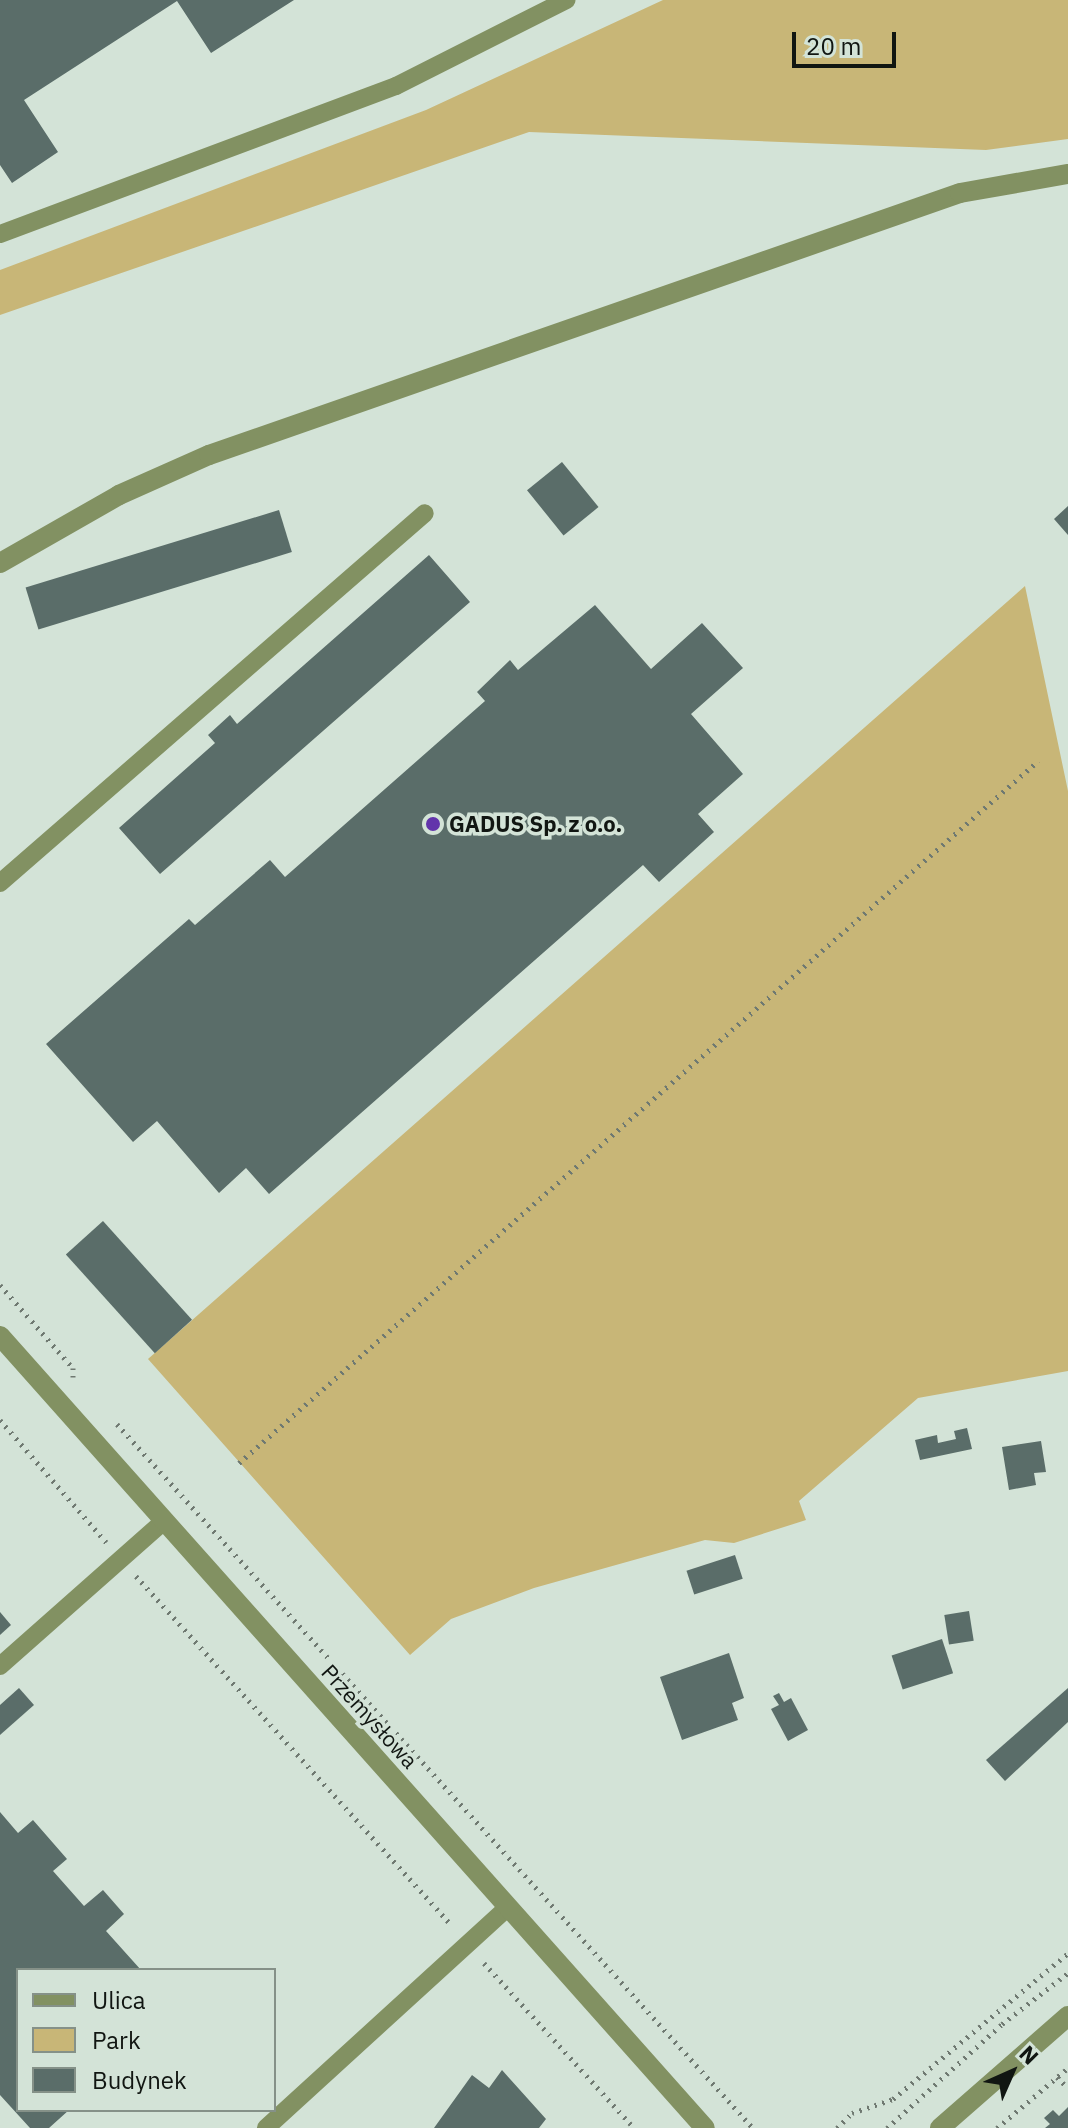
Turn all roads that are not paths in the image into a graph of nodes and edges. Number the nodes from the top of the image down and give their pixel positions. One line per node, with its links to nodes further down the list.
1 (566, 0): 3 (lane)
2 (1068, 174): 5 (street)
3 (0, 234)
4 (425, 513): 6 (lane)
5 (0, 563)
6 (0, 883)
7 (0, 1336): 8 (street, Przemysłowa)
8 (164, 1521): 9 (lane); 10 (street, Przemysłowa)
9 (0, 1666)
10 (508, 1907): 12 (lane); 13 (street, Przemysłowa)
11 (1068, 2016): 14 (street)
12 (266, 2128)
13 (705, 2128)
14 (940, 2128)

